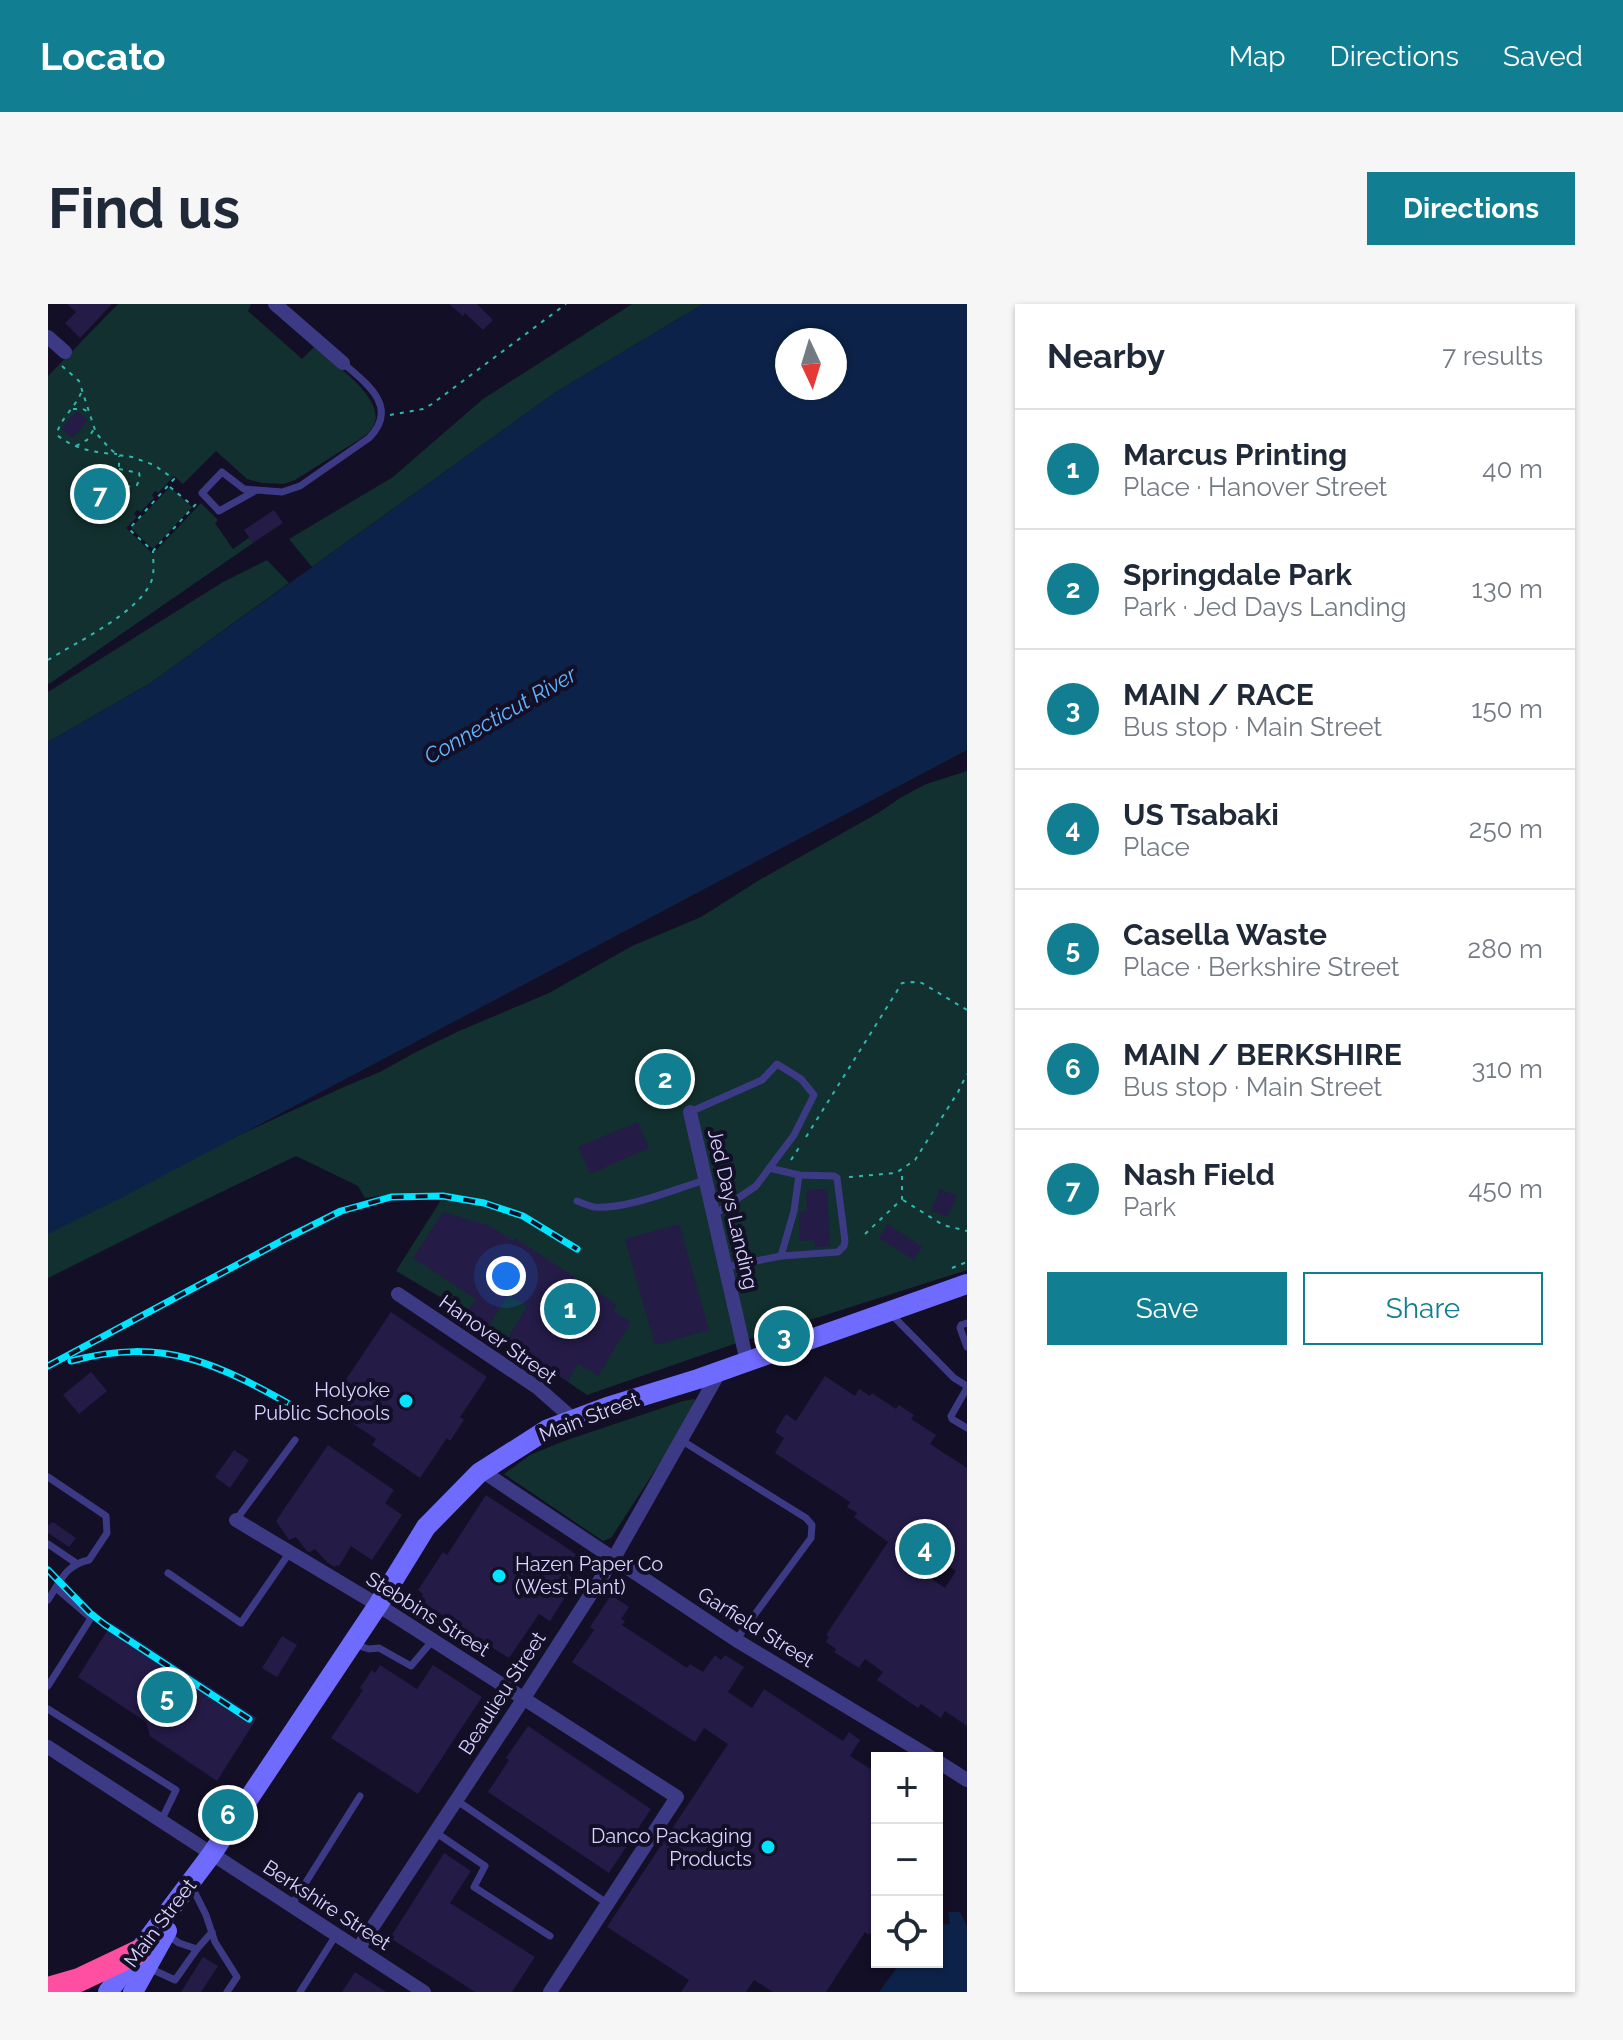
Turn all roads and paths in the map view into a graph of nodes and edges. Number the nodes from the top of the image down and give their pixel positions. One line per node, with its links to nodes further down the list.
1 (275, 304): 5 (street)
2 (566, 304): 9 (path)
3 (48, 337): 4 (street)
4 (63, 359): 6 (path)
5 (343, 363): 9 (lane)
6 (82, 390): 7 (path); 8 (path)
7 (72, 410): 8 (path); 11 (path)
8 (90, 413): 10 (path)
9 (380, 416): 15 (lane)
10 (94, 428): 11 (path); 12 (path)
11 (76, 446): 12 (path)
12 (119, 455): 13 (path); 14 (path)
13 (119, 469): 13 (path)
14 (169, 485): 17 (path); 18 (path)
15 (255, 491): 15 (lane)
16 (198, 502): 17 (path)
17 (194, 507): 18 (path)
18 (153, 551): 19 (path)
19 (48, 660)
20 (967, 1010): 25 (path)
21 (967, 1074): 24 (path)
22 (690, 1112): 23 (lane); 28 (street, Jed Days Landing)
23 (769, 1168): 25 (lane); 31 (lane)
24 (902, 1169): 27 (path); 29 (path)
25 (784, 1172): 26 (lane)
26 (799, 1175): 27 (lane); 34 (lane)
27 (837, 1178): 34 (lane)
28 (705, 1180): 30 (lane); 31 (street, Jed Days Landing)
29 (902, 1199): 32 (path); 33 (path)
30 (577, 1201)
31 (713, 1215): 36 (street, Jed Days Landing)
32 (967, 1231)
33 (865, 1234)
34 (781, 1256): 36 (lane)
35 (967, 1262): 37 (path)
36 (726, 1267): 43 (street, Jed Days Landing)
37 (952, 1268)
38 (967, 1284): 40 (main road, Main Street)
39 (398, 1294): 46 (street, Hanover Street)
40 (889, 1311): 43 (main road, Main Street); 45 (lane)
41 (967, 1323): 42 (lane)
42 (967, 1347)
43 (747, 1362): 44 (main road, Main Street)
44 (720, 1371): 46 (main road, Main Street); 49 (street, Beaulieu Street)
45 (966, 1383): 47 (lane)
46 (573, 1419): 50 (main road, Main Street)
47 (967, 1428)
48 (295, 1440): 52 (lane)
49 (681, 1440): 55 (street, Beaulieu Street); 62 (lane)
50 (482, 1471): 55 (street, Garfield Street); 60 (main road, Main Street)
51 (48, 1477): 56 (lane)
52 (236, 1520): 54 (street, Stebbins Street)
53 (48, 1544): 56 (lane)
54 (290, 1552): 57 (lane); 60 (street, Stebbins Street)
55 (614, 1558): 62 (street, Garfield Street); 65 (street, Beaulieu Street)
56 (76, 1563): 58 (lane)
57 (168, 1573)
58 (56, 1588): 59 (lane); 64 (lane)
59 (48, 1600)
60 (378, 1605): 61 (street, Stebbins Street); 63 (main road, Main Street)
61 (433, 1640): 63 (lane); 65 (street, Stebbins Street)
62 (736, 1640): 68 (street, Garfield Street)
63 (352, 1644): 75 (main road, Main Street)
64 (48, 1686)
65 (524, 1698): 72 (street, Beaulieu Street); 77 (street, Stebbins Street)
66 (48, 1709): 73 (lane)
67 (48, 1747): 73 (street, Berkshire Street)
68 (922, 1752)
69 (943, 1765): 70 (street, Garfield Street)
70 (967, 1780)
71 (360, 1796): 78 (lane)
72 (456, 1800): 74 (street, Beaulieu Street); 77 (lane)
73 (161, 1821): 75 (street, Berkshire Street)
74 (435, 1832): 82 (lane); 84 (street, Beaulieu Street)
75 (211, 1855): 76 (main road, Main Street); 78 (street, Berkshire Street); 85 (main road, Main Street)
76 (192, 1887): 79 (lane); 80 (main road, Main Street)
77 (608, 1904): 92 (street)
78 (291, 1906): 81 (street, Berkshire Street)
79 (212, 1932): 83 (lane); 89 (lane)
80 (166, 1934): 83 (lane); 85 (main road, Main Street)
81 (336, 1935): 84 (street, Berkshire Street); 90 (lane)
82 (550, 1936)
83 (197, 1949): 85 (lane)
84 (358, 1949): 91 (street, Berkshire Street)
85 (143, 1959): 86 (highway); 87 (main road, Main Street); 88 (main road, Main Street)
86 (48, 1989)
87 (108, 1992)
88 (133, 1992)
89 (227, 1992)
90 (300, 1992)
91 (424, 1992)
92 (550, 1992)

